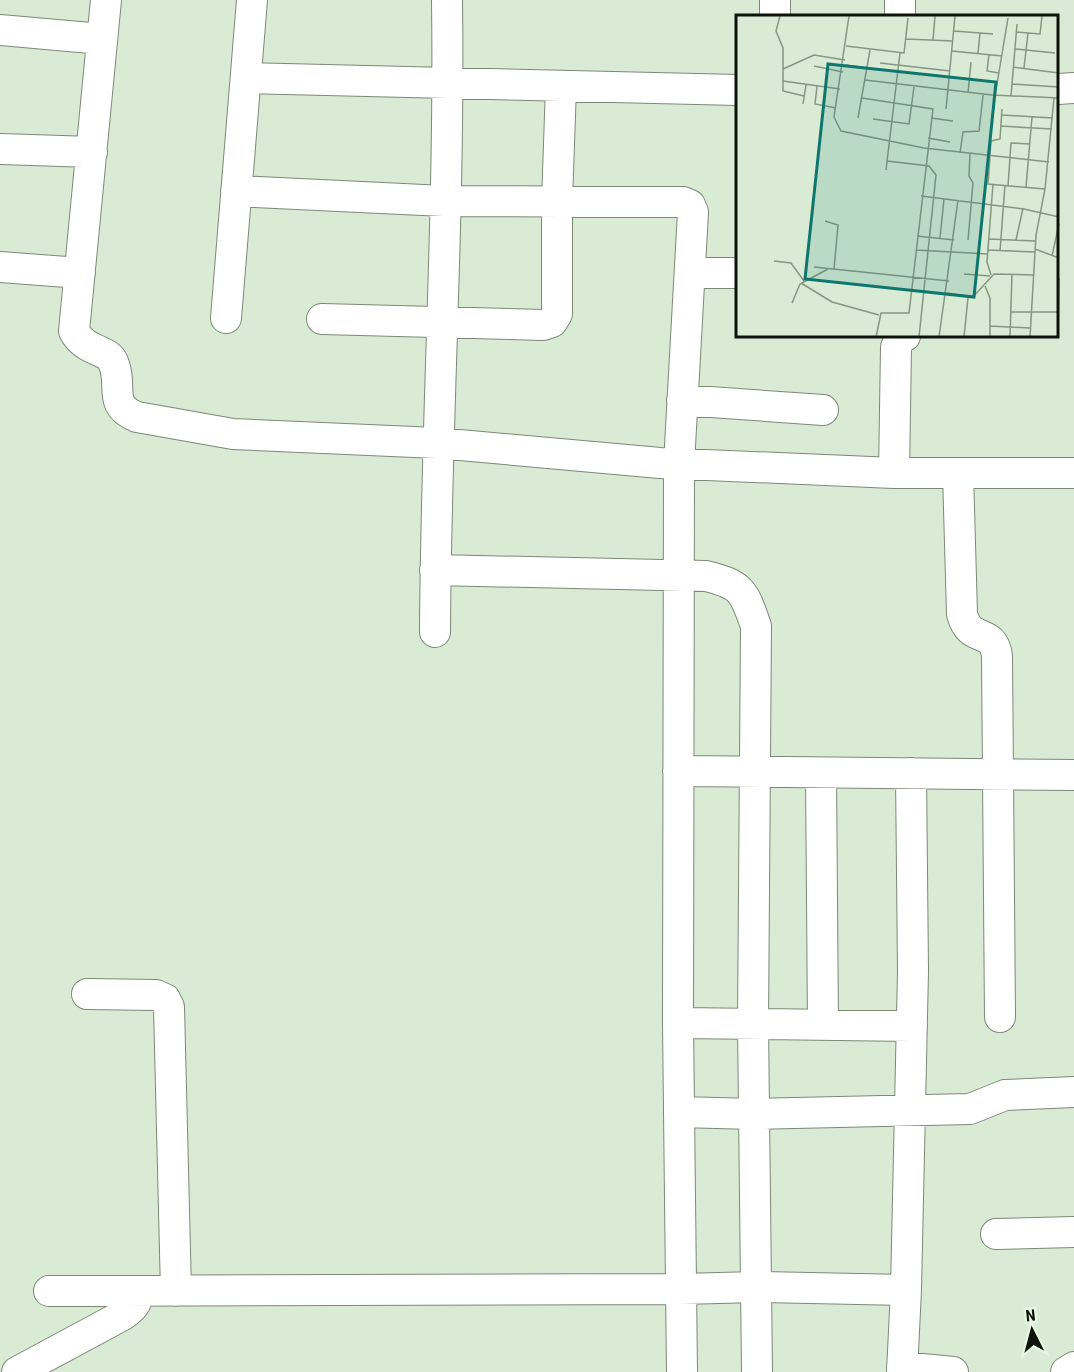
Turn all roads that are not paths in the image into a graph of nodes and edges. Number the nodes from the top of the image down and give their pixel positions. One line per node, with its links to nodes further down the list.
1 (106, 0): 6 (street)
2 (241, 0): 3 (street)
3 (252, 0): 7 (street)
4 (447, 0): 8 (street)
5 (0, 30): 6 (street)
6 (102, 39): 14 (street)
7 (246, 78): 8 (street); 15 (street)
8 (448, 83): 9 (street); 16 (street)
9 (561, 86): 12 (street); 17 (street)
10 (1074, 88): 11 (street)
11 (1059, 89)
12 (736, 90)
13 (0, 148): 14 (street)
14 (92, 152): 19 (street)
15 (236, 191): 16 (street); 22 (street)
16 (444, 201): 17 (street); 24 (street)
17 (557, 202): 20 (street); 24 (street)
18 (0, 267): 19 (street)
19 (81, 273): 28 (street)
20 (690, 273): 21 (street); 26 (street)
21 (736, 273)
22 (226, 318)
23 (322, 320): 24 (street)
24 (441, 322): 28 (street)
25 (902, 338): 30 (street)
26 (682, 400): 27 (street); 29 (street)
27 (822, 410)
28 (437, 443): 29 (street); 33 (street)
29 (679, 464): 30 (street); 34 (street)
30 (894, 473): 31 (street)
31 (958, 473): 32 (street); 40 (street)
32 (1074, 473)
33 (435, 570): 34 (street); 35 (street)
34 (680, 575): 36 (street); 37 (street)
35 (435, 632)
36 (678, 771): 37 (street); 44 (street)
37 (755, 772): 38 (street); 45 (street)
38 (821, 773): 39 (street); 46 (street)
39 (911, 773): 40 (street); 47 (street)
40 (998, 774): 41 (street); 43 (street)
41 (1074, 775)
42 (87, 994): 59 (street)
43 (1000, 1017)
44 (678, 1023): 45 (street); 50 (street)
45 (753, 1024): 46 (street); 51 (street)
46 (823, 1025): 47 (street)
47 (912, 1026): 49 (street)
48 (1074, 1092): 49 (street)
49 (910, 1111): 51 (street); 56 (street)
50 (679, 1112): 51 (street); 55 (street)
51 (754, 1114): 54 (street)
52 (1074, 1232): 53 (street)
53 (996, 1234)
54 (757, 1287): 55 (street); 56 (street); 64 (street)
55 (681, 1289): 59 (street); 63 (street)
56 (906, 1290): 61 (street)
57 (49, 1291): 58 (street)
58 (139, 1291): 59 (street); 62 (street)
59 (176, 1291)
60 (1074, 1367): 66 (street)
61 (902, 1369): 65 (street)
62 (17, 1372)
63 (682, 1372)
64 (757, 1372)
65 (953, 1372)
66 (1066, 1372)

